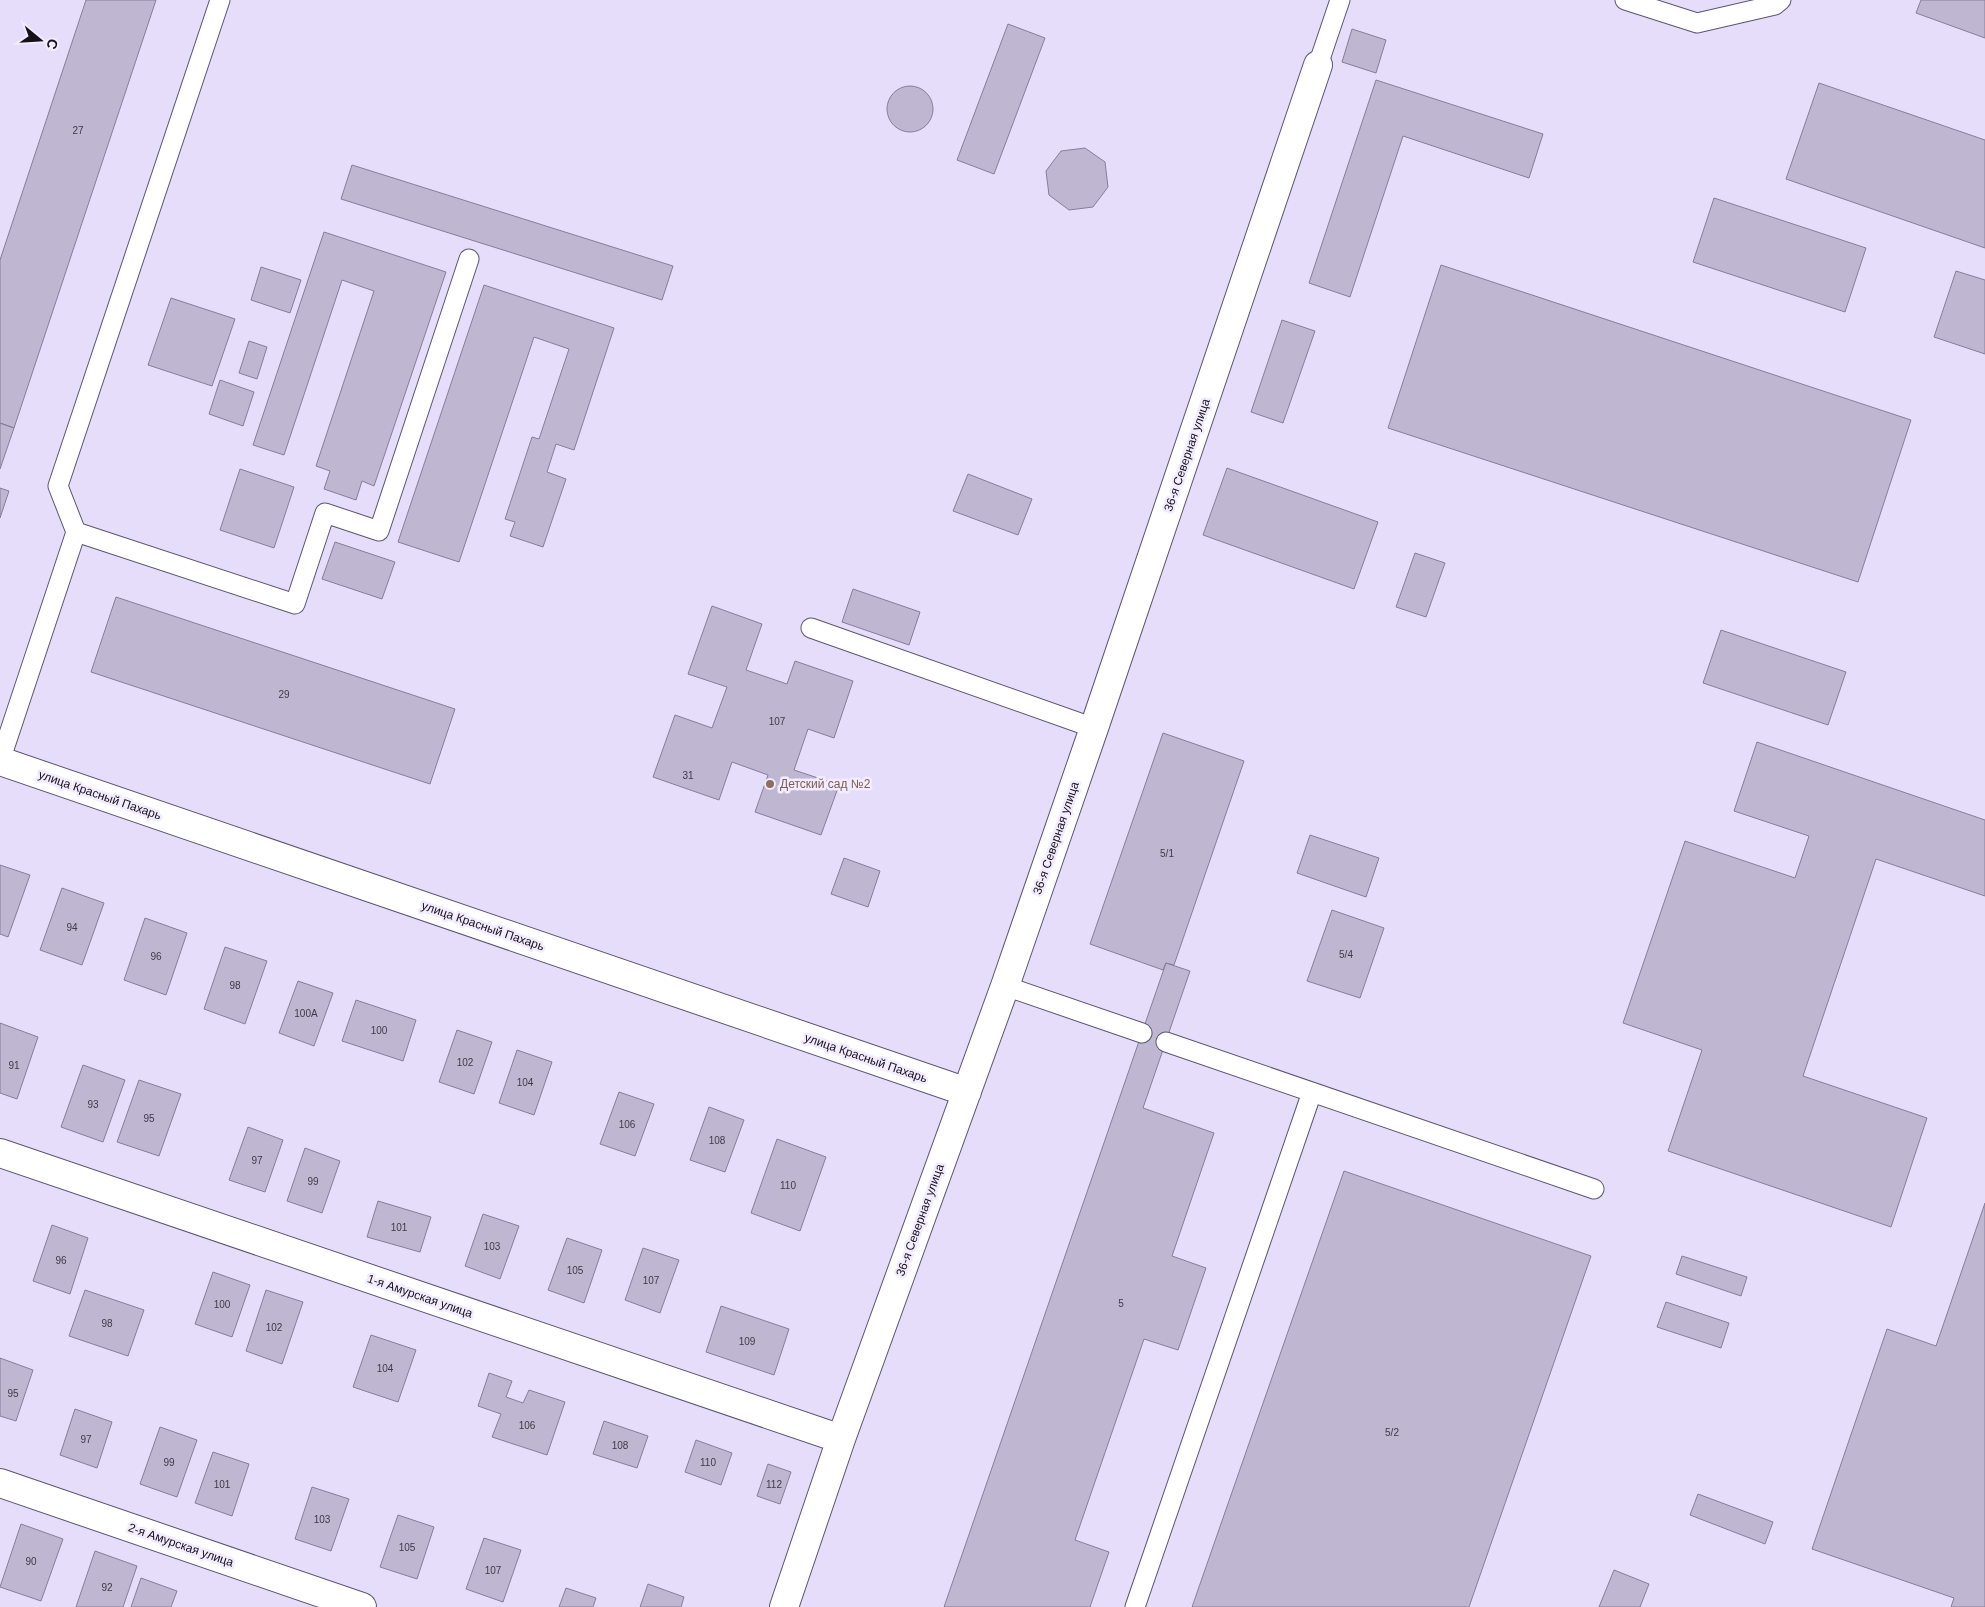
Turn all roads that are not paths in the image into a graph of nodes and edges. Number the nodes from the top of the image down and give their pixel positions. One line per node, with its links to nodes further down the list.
1 (220, 0): 7 (lane)
2 (1340, 0): 5 (lane)
3 (1625, 0): 4 (lane)
4 (1781, 0)
5 (1318, 65): 9 (street, 36-я Северная улица)
6 (470, 259): 7 (lane)
7 (76, 532): 10 (lane)
8 (811, 628): 9 (lane)
9 (1094, 728): 11 (street, 36-я Северная улица)
10 (0, 761): 14 (street, улица Красный Пахарь)
11 (1005, 986): 12 (lane); 14 (street, 36-я Северная улица)
12 (1142, 1033)
13 (1166, 1042): 15 (lane)
14 (967, 1092): 18 (street, 36-я Северная улица)
15 (1312, 1092): 17 (lane); 22 (lane)
16 (0, 1153): 18 (street, 1-я Амурская улица)
17 (1594, 1189)
18 (841, 1439): 21 (street, 36-я Северная улица)
19 (0, 1483): 20 (street, 2-я Амурская улица)
20 (362, 1607)
21 (784, 1607)
22 (1135, 1607)

